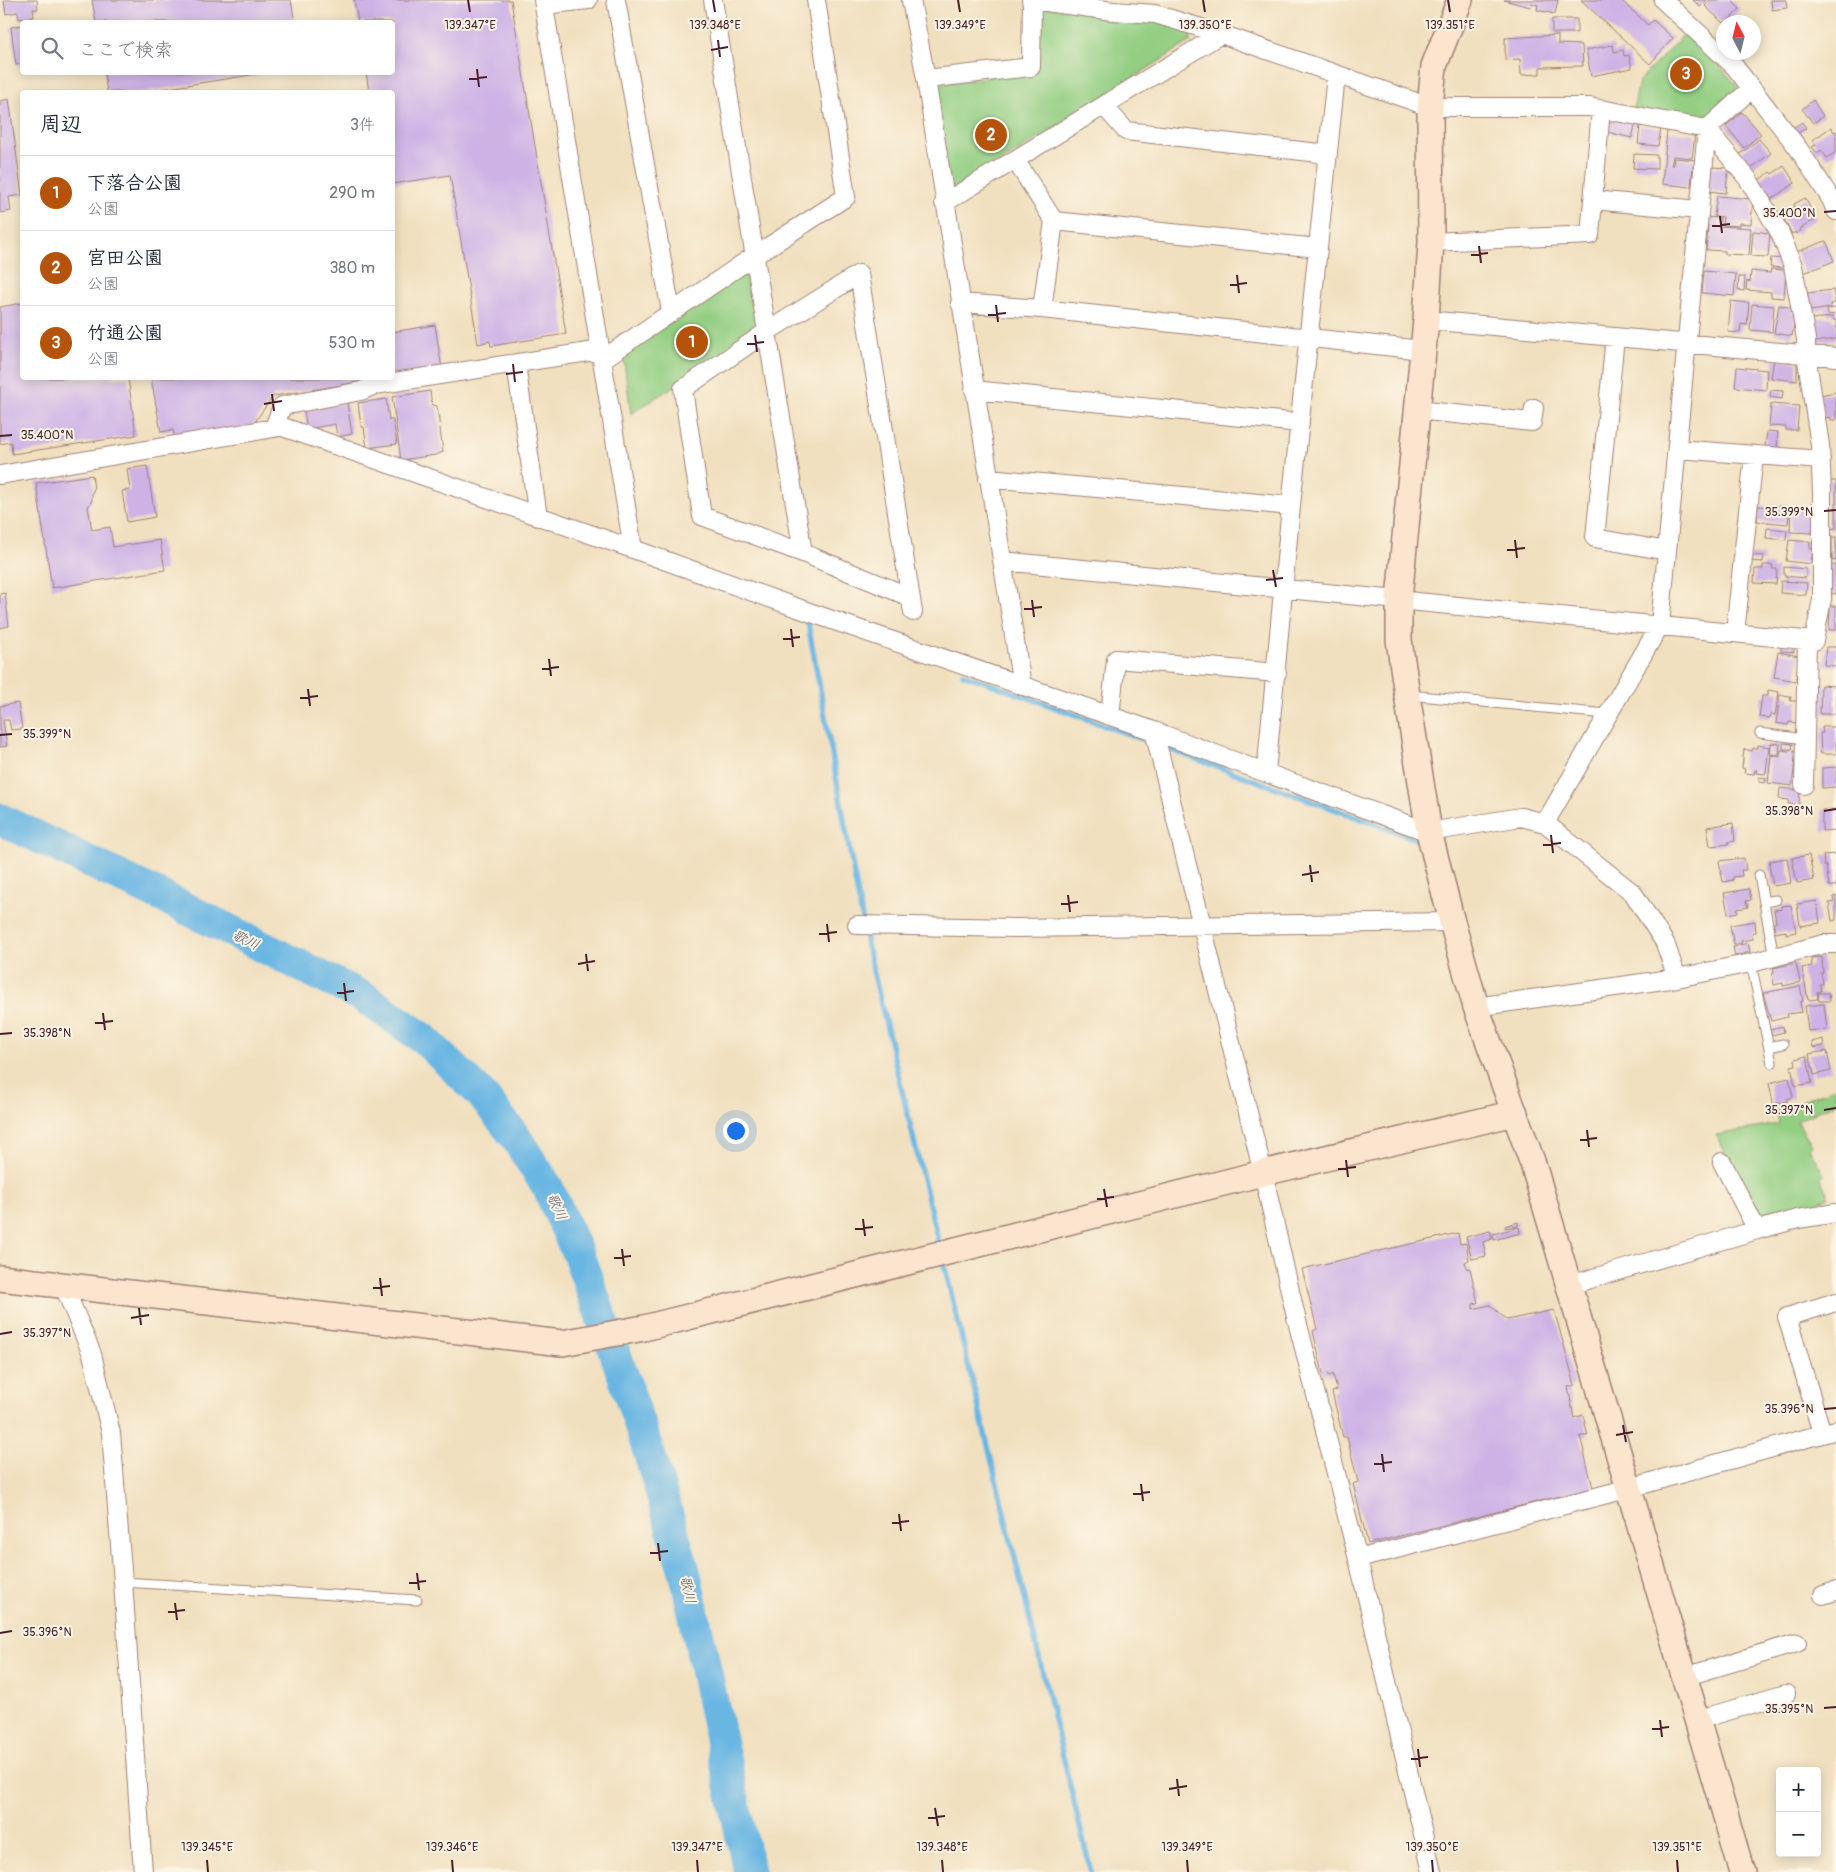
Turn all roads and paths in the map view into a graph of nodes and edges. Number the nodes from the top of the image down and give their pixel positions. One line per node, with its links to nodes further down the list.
1 (588, 0): 9 (street)
2 (616, 0): 31 (street)
3 (713, 0): 28 (street)
4 (816, 0): 28 (street)
5 (911, 0): 13 (street)
6 (1032, 0): 10 (street); 13 (street)
7 (1460, 0): 16 (street)
8 (1663, 0): 14 (street)
9 (544, 3): 39 (street)
10 (1155, 7): 11 (street)
11 (1221, 34): 12 (street); 15 (street)
12 (1336, 75): 16 (street); 19 (street)
13 (926, 79): 22 (street)
14 (1751, 89): 18 (street); 24 (street)
15 (1104, 106): 19 (street); 20 (street)
16 (1430, 107): 17 (street); 26 (street)
17 (1601, 109): 18 (street); 21 (street)
18 (1707, 129): 23 (street); 38 (street)
19 (1328, 154): 27 (street)
20 (1016, 161): 22 (street); 25 (street)
21 (1593, 200): 23 (street); 26 (street)
22 (944, 203): 29 (street)
23 (1699, 210): 36 (street)
24 (1836, 211)
25 (1054, 220): 27 (street); 30 (street)
26 (1431, 242): 32 (street)
27 (1318, 248): 34 (street)
28 (754, 256): 31 (street); 33 (street)
29 (960, 303): 30 (street); 42 (street)
30 (1042, 309): 34 (street)
31 (671, 312): 39 (street)
32 (1426, 320): 35 (street); 37 (street)
33 (768, 331): 56 (street); 56 (street); 56 (street)
34 (1309, 337): 37 (street); 45 (street)
35 (1615, 337): 36 (street); 55 (street)
36 (1687, 344): 38 (street); 47 (street)
37 (1422, 350): 43 (street)
38 (1806, 354): 40 (street); 49 (street)
39 (602, 355): 41 (street); 54 (street)
40 (1836, 357)
41 (516, 364): 46 (street); 53 (street)
42 (974, 390): 45 (street); 51 (street)
43 (1417, 410): 44 (street); 59 (street)
44 (1532, 422)
45 (1300, 423): 52 (street)
46 (274, 428): 50 (street); 53 (street)
47 (1677, 449): 48 (street); 55 (street)
48 (1754, 455): 49 (street); 61 (street)
49 (1820, 460): 62 (street)
50 (0, 475)
51 (988, 478): 52 (street); 57 (street)
52 (1291, 506): 58 (street)
53 (538, 516): 54 (street)
54 (633, 549): 64 (street)
55 (1668, 551): 60 (street)
56 (803, 553)
57 (1002, 561): 58 (street); 64 (street)
58 (1284, 589): 59 (street); 63 (street)
59 (1400, 599): 60 (street); 65 (street)
60 (1660, 625): 61 (street); 66 (street)
61 (1735, 633): 62 (street)
62 (1807, 640): 70 (street)
63 (1276, 673): 67 (street); 71 (street)
64 (1022, 686): 67 (street)
65 (1406, 694): 66 (lane); 74 (street)
66 (1607, 714): 73 (street)
67 (1110, 716): 68 (street)
68 (1154, 731): 71 (street); 80 (street)
69 (1760, 733): 70 (lane)
70 (1805, 739): 72 (street)
71 (1266, 773): 74 (street)
72 (1804, 785)
73 (1545, 823): 74 (street); 84 (street)
74 (1429, 832): 78 (street)
75 (1759, 875): 77 (lane)
76 (1776, 900): 77 (lane)
77 (1764, 902): 82 (lane)
78 (1452, 922): 80 (street); 85 (street)
79 (857, 925): 80 (street)
80 (1202, 925): 91 (street)
81 (1836, 944): 82 (street)
82 (1774, 957): 83 (street)
83 (1751, 963): 84 (street); 87 (lane)
84 (1677, 978): 85 (street)
85 (1476, 1007): 89 (street)
86 (1783, 1044): 87 (lane)
87 (1769, 1046): 88 (lane)
88 (1772, 1063)
89 (1515, 1113): 91 (street); 96 (street)
90 (1722, 1162): 93 (street)
91 (1263, 1173): 95 (street); 100 (street)
92 (1836, 1213): 93 (street)
93 (1757, 1230): 96 (street)
94 (0, 1278): 95 (street)
95 (63, 1284): 101 (street)
96 (1570, 1285): 99 (street)
97 (1836, 1302): 98 (street)
98 (1829, 1431): 99 (street)
99 (1630, 1488): 100 (street); 104 (street)
100 (1358, 1559): 108 (street)
101 (123, 1582): 102 (lane); 107 (street)
102 (418, 1600)
103 (1798, 1643): 104 (street)
104 (1684, 1677): 106 (street)
105 (1786, 1694): 106 (street)
106 (1697, 1720): 109 (street)
107 (143, 1872)
108 (1432, 1872)
109 (1742, 1872)

